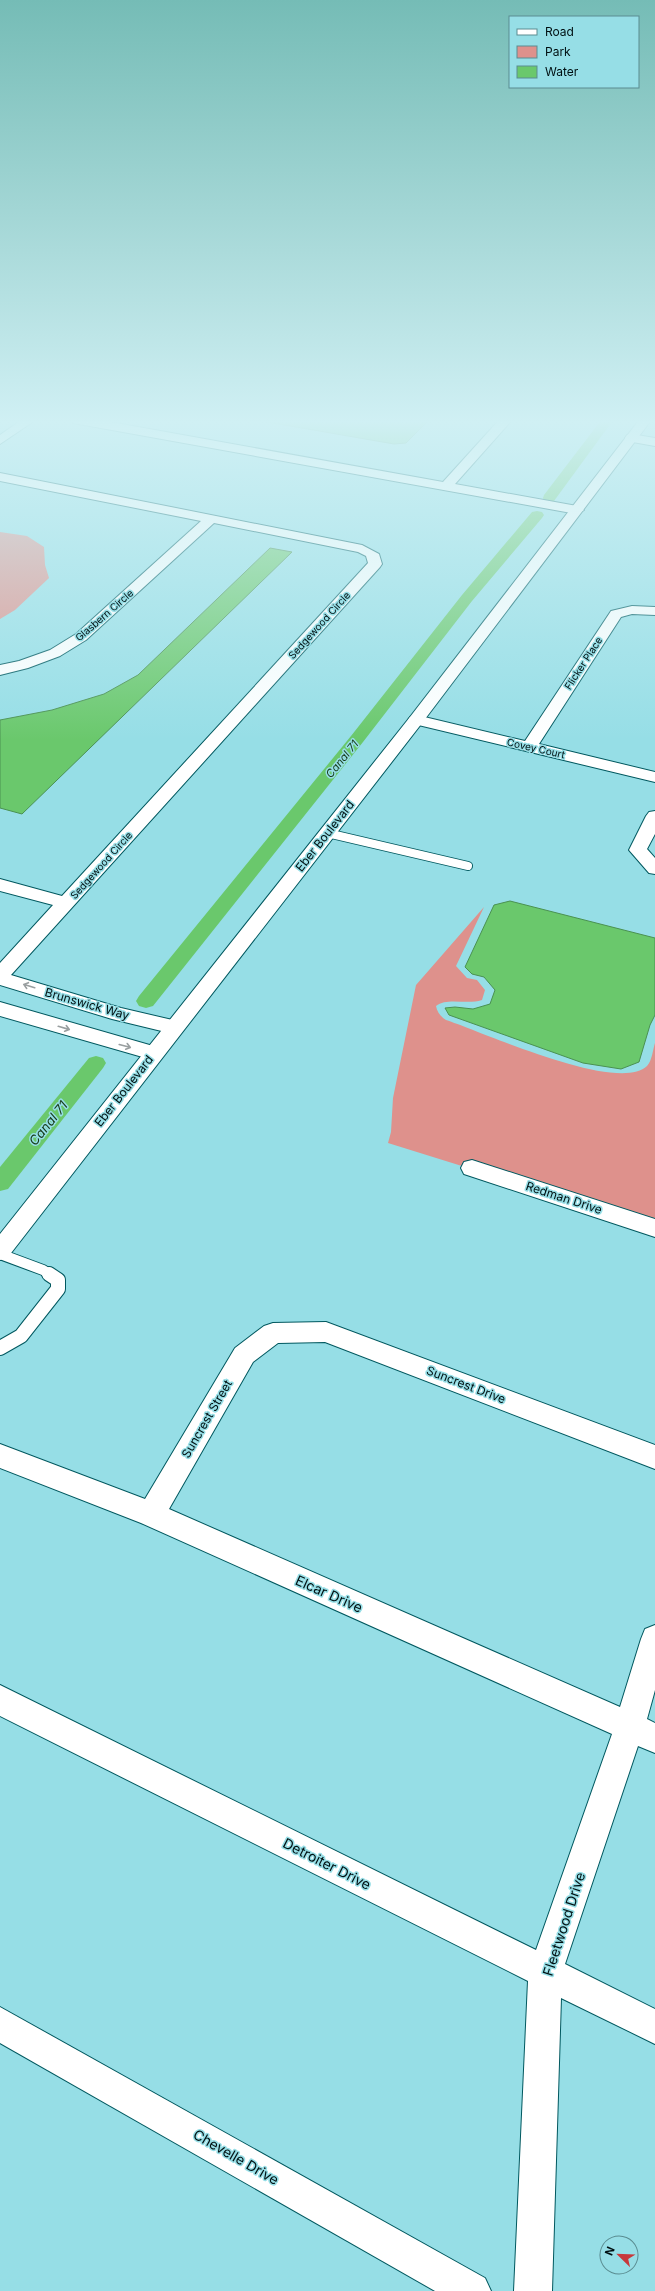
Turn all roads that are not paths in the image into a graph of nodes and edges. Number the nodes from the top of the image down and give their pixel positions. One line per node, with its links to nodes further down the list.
1 (203, 526): 5 (street, Glasbern Circle)
2 (246, 526): 14 (street, Sedgewood Circle)
3 (565, 526): 6 (street, Eber Boulevard)
4 (655, 612): 7 (street, Flicker Place)
5 (0, 670)
6 (416, 720): 7 (street, Covey Court); 10 (street, Eber Boulevard)
7 (530, 746): 8 (street, Covey Court)
8 (655, 776)
9 (655, 816): 12 (street)
10 (327, 833): 11 (lane); 17 (street, Eber Boulevard)
11 (468, 866)
12 (655, 869)
13 (0, 885): 14 (street)
14 (66, 903): 15 (street, Sedgewood Circle)
15 (0, 976): 17 (street, Brunswick Way, one-way to 15)
16 (0, 1009): 18 (street, one-way to 18)
17 (174, 1027): 18 (street, Eber Boulevard)
18 (153, 1053): 21 (street, Eber Boulevard)
19 (472, 1168): 20 (street, Redman Drive)
20 (655, 1228)
21 (0, 1251)
22 (0, 1254): 24 (lane)
23 (273, 1333): 26 (street, Suncrest Drive); 27 (street, Suncrest Street)
24 (0, 1348)
25 (0, 1456): 27 (street, Elcar Drive)
26 (655, 1457)
27 (151, 1514): 30 (street, Elcar Drive)
28 (655, 1639): 30 (street, Fleetwood Drive)
29 (0, 1700): 31 (street, Detroiter Drive)
30 (642, 1733): 31 (street, Fleetwood Drive)
31 (545, 1974): 33 (street, Detroiter Drive); 35 (street, Fleetwood Drive)
32 (0, 2024): 34 (street, Chevelle Drive)
33 (655, 2027)
34 (472, 2291)
35 (533, 2291)

